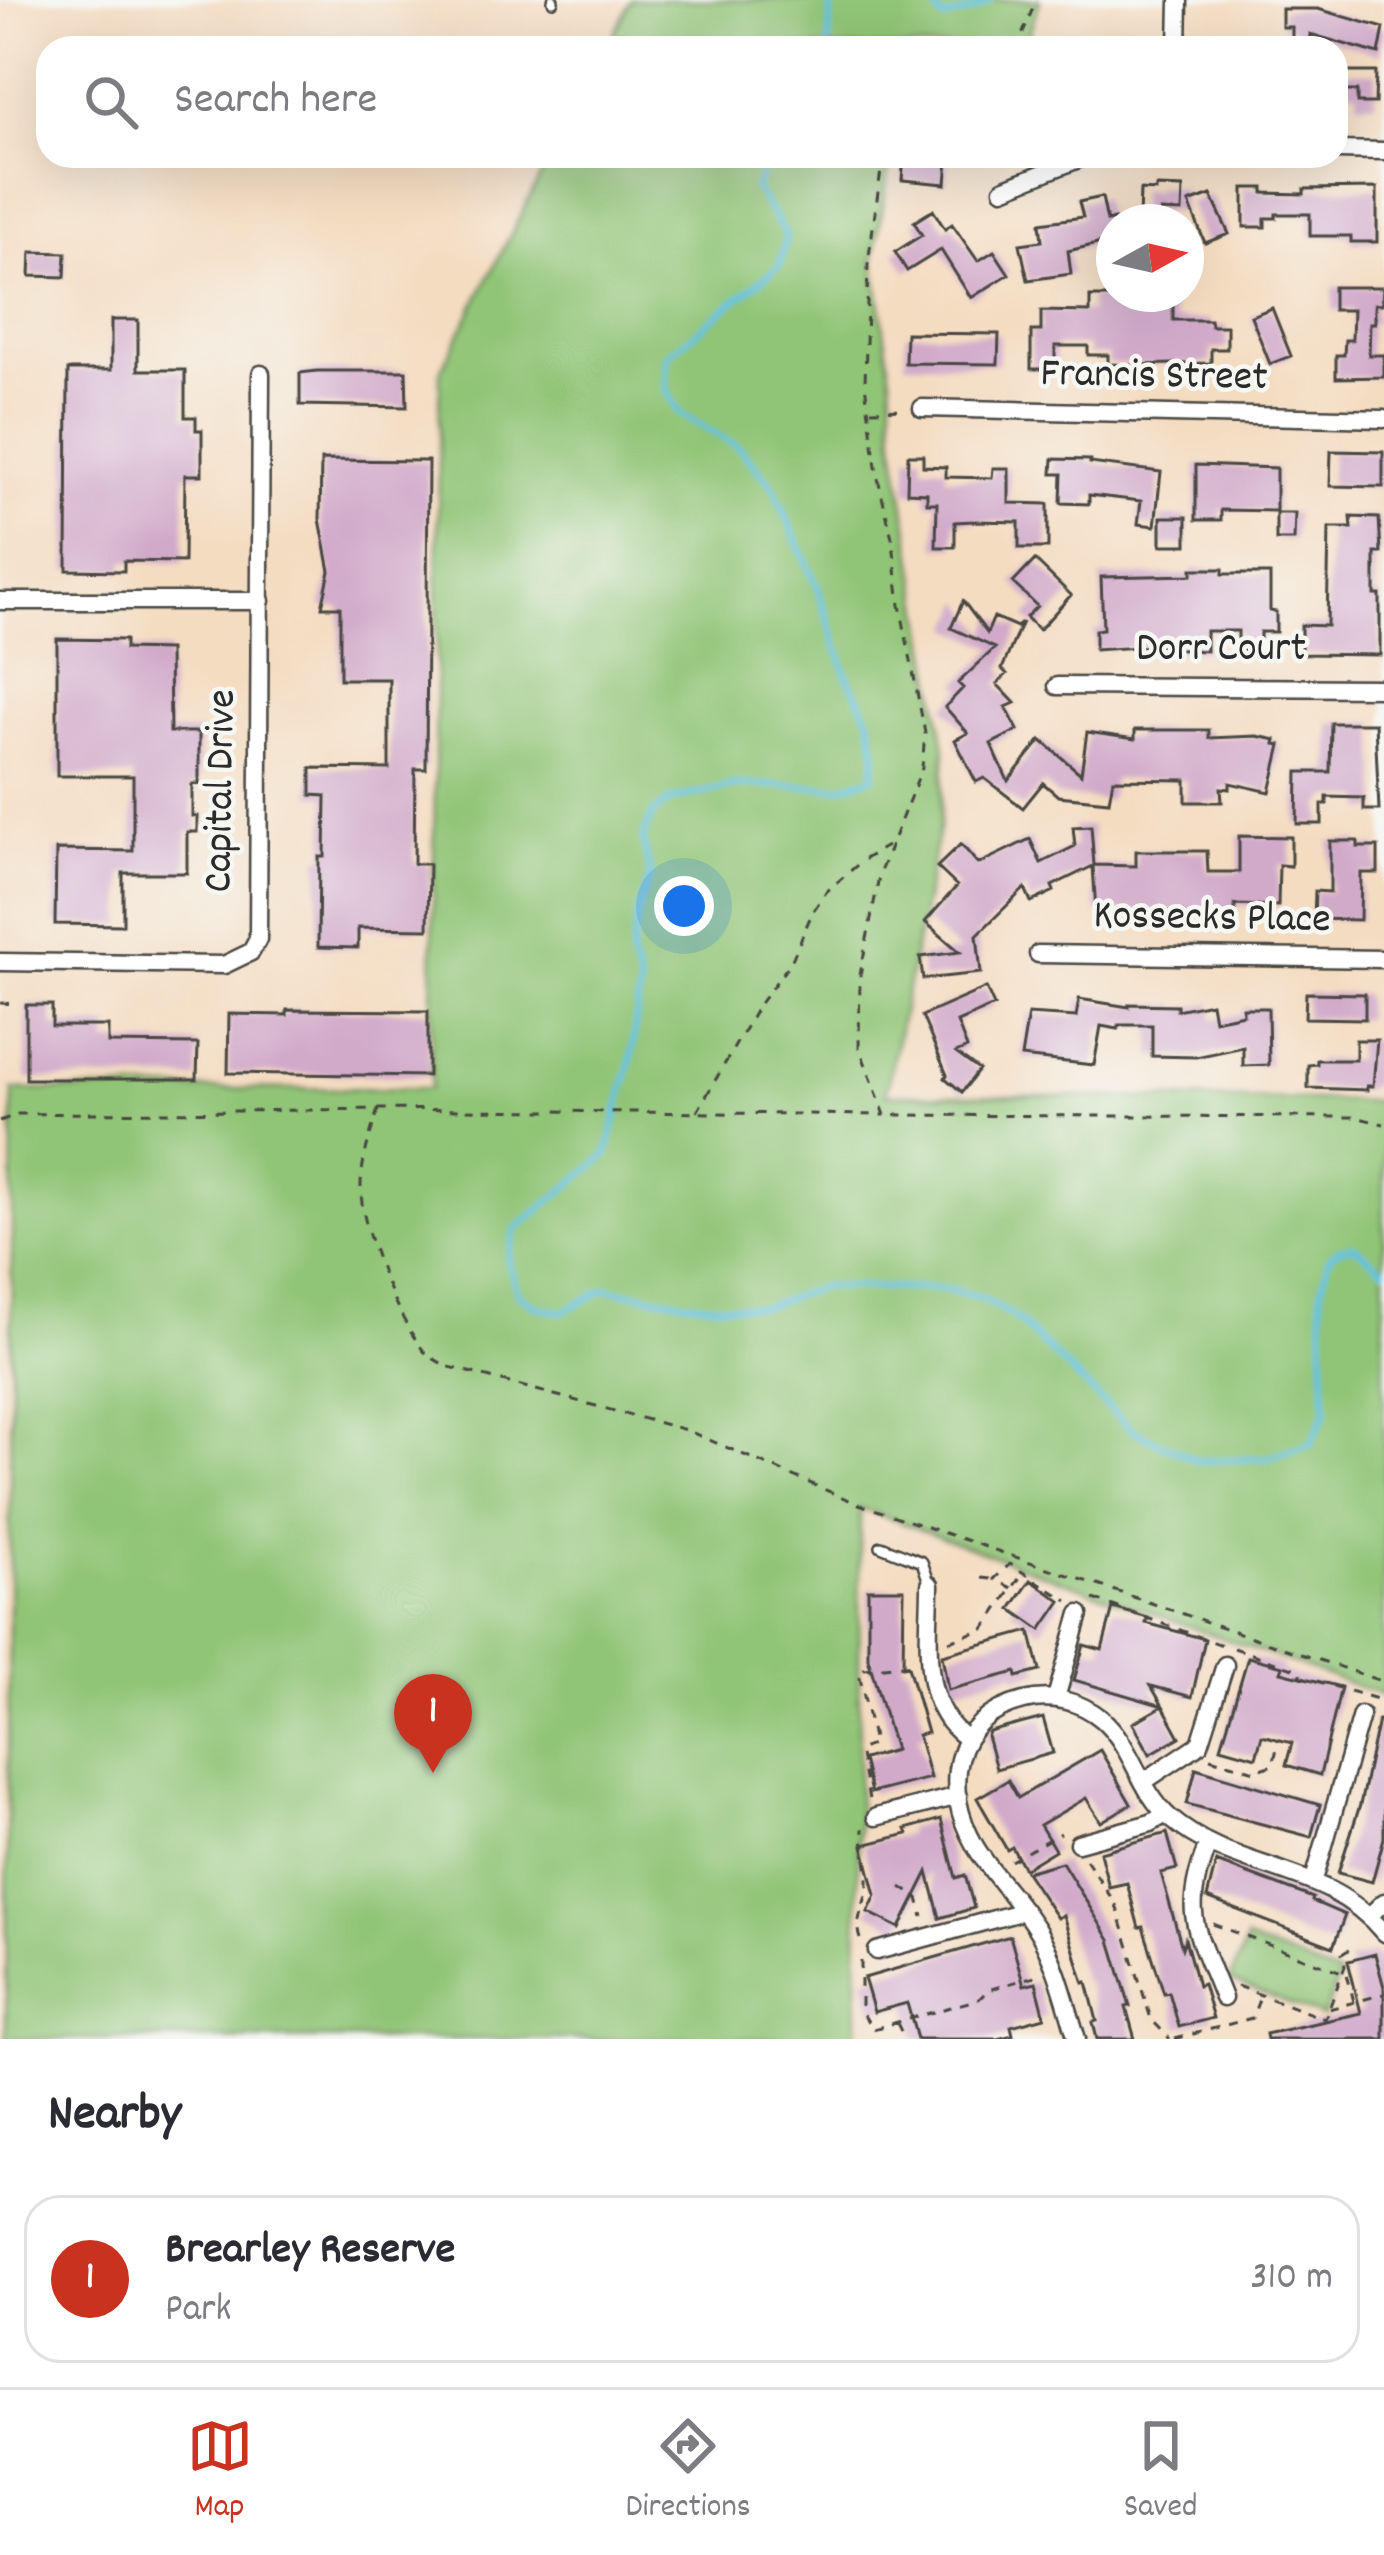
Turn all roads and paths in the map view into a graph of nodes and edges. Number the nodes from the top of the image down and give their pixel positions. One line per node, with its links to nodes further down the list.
1 (1036, 0): 3 (path)
2 (1179, 0): 4 (street)
3 (1022, 36)
4 (1178, 36)
5 (1348, 150): 6 (street)
6 (1384, 151)
7 (881, 168): 12 (path)
8 (1056, 168): 9 (street)
9 (1003, 189)
10 (261, 374): 15 (street, Capital Drive)
11 (922, 408): 12 (path); 13 (street, Francis Street)
12 (869, 410): 18 (path)
13 (1384, 419)
14 (0, 601): 15 (street)
15 (261, 601): 21 (street, Capital Drive)
16 (1057, 686): 17 (street, Dorr Court)
17 (1384, 688)
18 (888, 845): 25 (path); 26 (path)
19 (1038, 954): 20 (street, Kossecks Place)
20 (1384, 959)
21 (0, 962)
22 (0, 1003): 23 (path)
23 (18, 1004)
24 (377, 1109): 25 (path); 27 (path); 38 (path)
25 (696, 1113): 26 (path)
26 (885, 1114): 28 (path)
27 (0, 1121)
28 (1384, 1124)
29 (881, 1546): 33 (lane)
30 (1023, 1572): 32 (path); 34 (path); 35 (path)
31 (982, 1578): 32 (path)
32 (994, 1579): 34 (path)
33 (930, 1585): 36 (street)
34 (1012, 1588): 36 (path)
35 (1081, 1604): 39 (street); 40 (path)
36 (930, 1654): 42 (street); 48 (path)
37 (1225, 1665): 44 (street)
38 (1384, 1682)
39 (1056, 1699): 42 (street); 45 (street)
40 (1384, 1701)
41 (1361, 1715): 52 (street)
42 (966, 1738): 46 (street)
43 (1279, 1740): 44 (path)
44 (1191, 1753): 45 (street)
45 (1142, 1782): 47 (street)
46 (958, 1796): 48 (street); 51 (street)
47 (1166, 1814): 49 (street); 50 (street)
48 (874, 1815)
49 (1208, 1844): 52 (street); 56 (street)
50 (1076, 1845): 51 (path); 72 (path)
51 (991, 1869): 55 (street)
52 (1315, 1880): 57 (street)
53 (901, 1887): 58 (path)
54 (1384, 1902): 57 (street)
55 (1024, 1911): 58 (street); 70 (street)
56 (1193, 1916): 62 (path); 63 (street)
57 (1369, 1916): 59 (street)
58 (944, 1933): 61 (street)
59 (1384, 1933)
60 (1349, 1949): 62 (path)
61 (878, 1951)
62 (1343, 1973): 67 (path); 68 (path)
63 (1216, 1978): 65 (path); 66 (street)
64 (1384, 1994): 67 (path)
65 (1261, 1995): 68 (path); 72 (path)
66 (1223, 1998)
67 (1354, 2002): 68 (path)
68 (1329, 2009)
69 (897, 2022): 71 (path)
70 (1076, 2036)
71 (905, 2039)
72 (1173, 2039)

